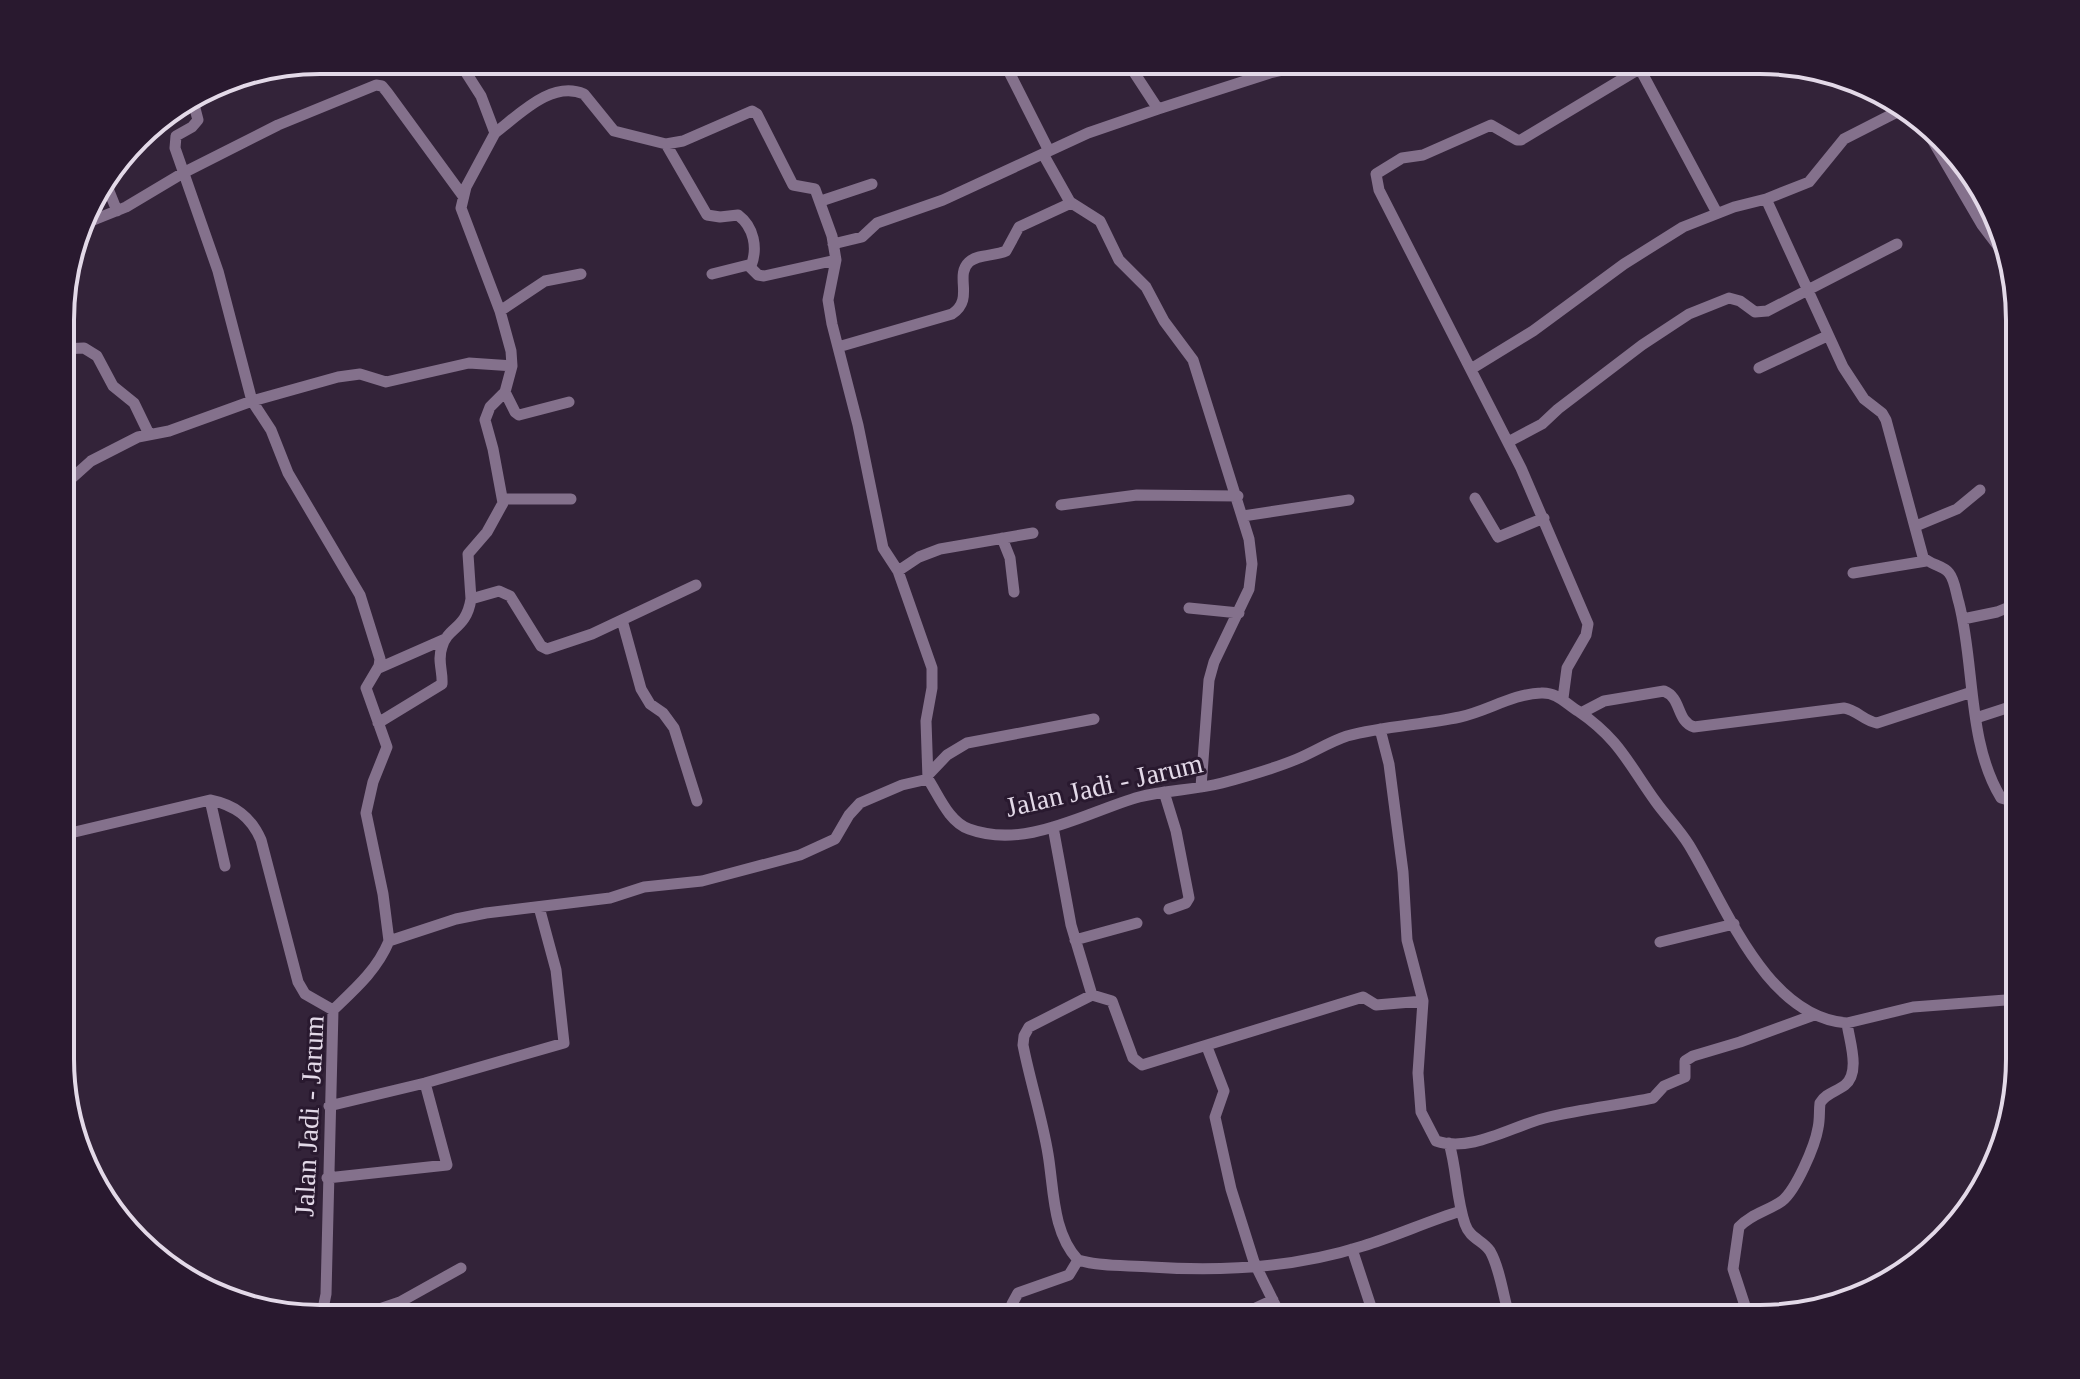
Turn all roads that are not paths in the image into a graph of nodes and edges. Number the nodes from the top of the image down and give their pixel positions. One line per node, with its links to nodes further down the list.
1 (1135, 74): 8 (street)
2 (1266, 74): 8 (street)
3 (1631, 74): 38 (street)
4 (1643, 74): 22 (street)
5 (468, 75): 10 (street)
6 (1010, 75): 13 (street)
7 (195, 108): 14 (street)
8 (1158, 109): 13 (street)
9 (1894, 113): 18 (street)
10 (495, 133): 11 (street); 17 (street)
11 (666, 144): 19 (street); 28 (street)
12 (1940, 152): 24 (street)
13 (1046, 153): 20 (street); 25 (street)
14 (183, 173): 17 (street); 21 (street); 40 (street)
15 (872, 184): 19 (street)
16 (110, 193): 21 (street)
17 (463, 196): 32 (street)
18 (1766, 199): 22 (street); 31 (street)
19 (821, 201): 25 (street)
20 (1071, 203): 34 (street); 46 (street)
21 (117, 211): 23 (street)
22 (1717, 213): 38 (street)
23 (96, 219)
24 (1991, 237)
25 (833, 244): 27 (street)
26 (1897, 244): 31 (street)
27 (836, 260): 28 (street); 34 (street)
28 (751, 266): 30 (street)
29 (581, 274): 32 (street)
30 (712, 274)
31 (1807, 292): 33 (street); 43 (street)
32 (500, 311): 36 (street)
33 (1827, 336): 37 (street); 54 (street)
34 (838, 347): 58 (street)
35 (74, 348): 42 (street)
36 (512, 366): 39 (street); 40 (street)
37 (1759, 368)
38 (1471, 369): 43 (street)
39 (505, 392): 41 (street); 48 (street)
40 (252, 401): 42 (street); 69 (street)
41 (569, 402)
42 (149, 434): 44 (street)
43 (1508, 442): 53 (street)
44 (74, 476)
45 (1980, 490): 54 (street)
46 (1238, 496): 51 (street); 52 (street)
47 (1475, 498): 53 (street)
48 (503, 499): 49 (street); 62 (street)
49 (571, 499)
50 (1349, 500): 52 (street)
51 (1061, 505)
52 (1243, 516): 65 (street)
53 (1544, 518): 71 (street)
54 (1916, 526): 57 (street)
55 (1033, 533): 56 (street)
56 (1002, 538): 58 (street); 61 (street)
57 (1926, 561): 59 (street); 66 (street)
58 (898, 571): 78 (street)
59 (1853, 573)
60 (696, 585): 67 (street)
61 (1014, 592)
62 (471, 599): 67 (street); 68 (street)
63 (1189, 608): 65 (street)
64 (2005, 609): 66 (street)
65 (1239, 613): 79 (street)
66 (1963, 619): 70 (street)
67 (622, 620): 83 (street)
68 (445, 639): 69 (street); 76 (street)
69 (379, 668): 76 (street)
70 (1972, 692): 73 (street); 74 (street)
71 (1563, 698): 73 (street); 77 (street, Jalan Jadi - Jarum)
72 (2005, 709): 74 (street)
73 (1581, 713): 90 (street)
74 (1976, 718): 82 (street)
75 (1094, 719): 78 (street)
76 (378, 723): 92 (street)
77 (1380, 729): 79 (street, Jalan Jadi - Jarum); 96 (street)
78 (928, 777): 84 (street, Jalan Jadi - Jarum); 87 (street)
79 (1201, 787): 80 (street, Jalan Jadi - Jarum)
80 (1164, 792): 84 (street, Jalan Jadi - Jarum); 88 (street)
81 (210, 800): 85 (street); 86 (street); 97 (street)
82 (2005, 800)
83 (697, 801)
84 (1053, 827): 91 (street)
85 (74, 832)
86 (225, 866)
87 (539, 907): 92 (street); 101 (street)
88 (1169, 909)
89 (1137, 923): 91 (street)
90 (1734, 924): 93 (street); 98 (street)
91 (1075, 940): 94 (street)
92 (389, 941): 97 (street, Jalan Jadi - Jarum)
93 (1660, 942)
94 (1092, 995): 100 (street); 107 (street)
95 (2005, 1000): 99 (street)
96 (1423, 1001): 100 (street); 103 (street)
97 (333, 1010): 102 (street, Jalan Jadi - Jarum)
98 (1814, 1015): 99 (street); 103 (street)
99 (1847, 1023): 115 (street)
100 (1207, 1047): 109 (street)
101 (425, 1083): 102 (street); 104 (street)
102 (329, 1106): 104 (street, Jalan Jadi - Jarum)
103 (1449, 1143): 105 (street)
104 (327, 1178): 116 (street, Jalan Jadi - Jarum)
105 (1461, 1211): 106 (street); 114 (street)
106 (1352, 1249): 109 (street); 113 (street)
107 (1078, 1260): 109 (street); 118 (street)
108 (461, 1268): 117 (street)
109 (1257, 1268): 110 (street)
110 (1273, 1300): 111 (street); 112 (street)
111 (1264, 1304)
112 (1275, 1304)
113 (1370, 1304)
114 (1506, 1304)
115 (1744, 1304)
116 (324, 1305)
117 (391, 1305)
118 (1012, 1305)

